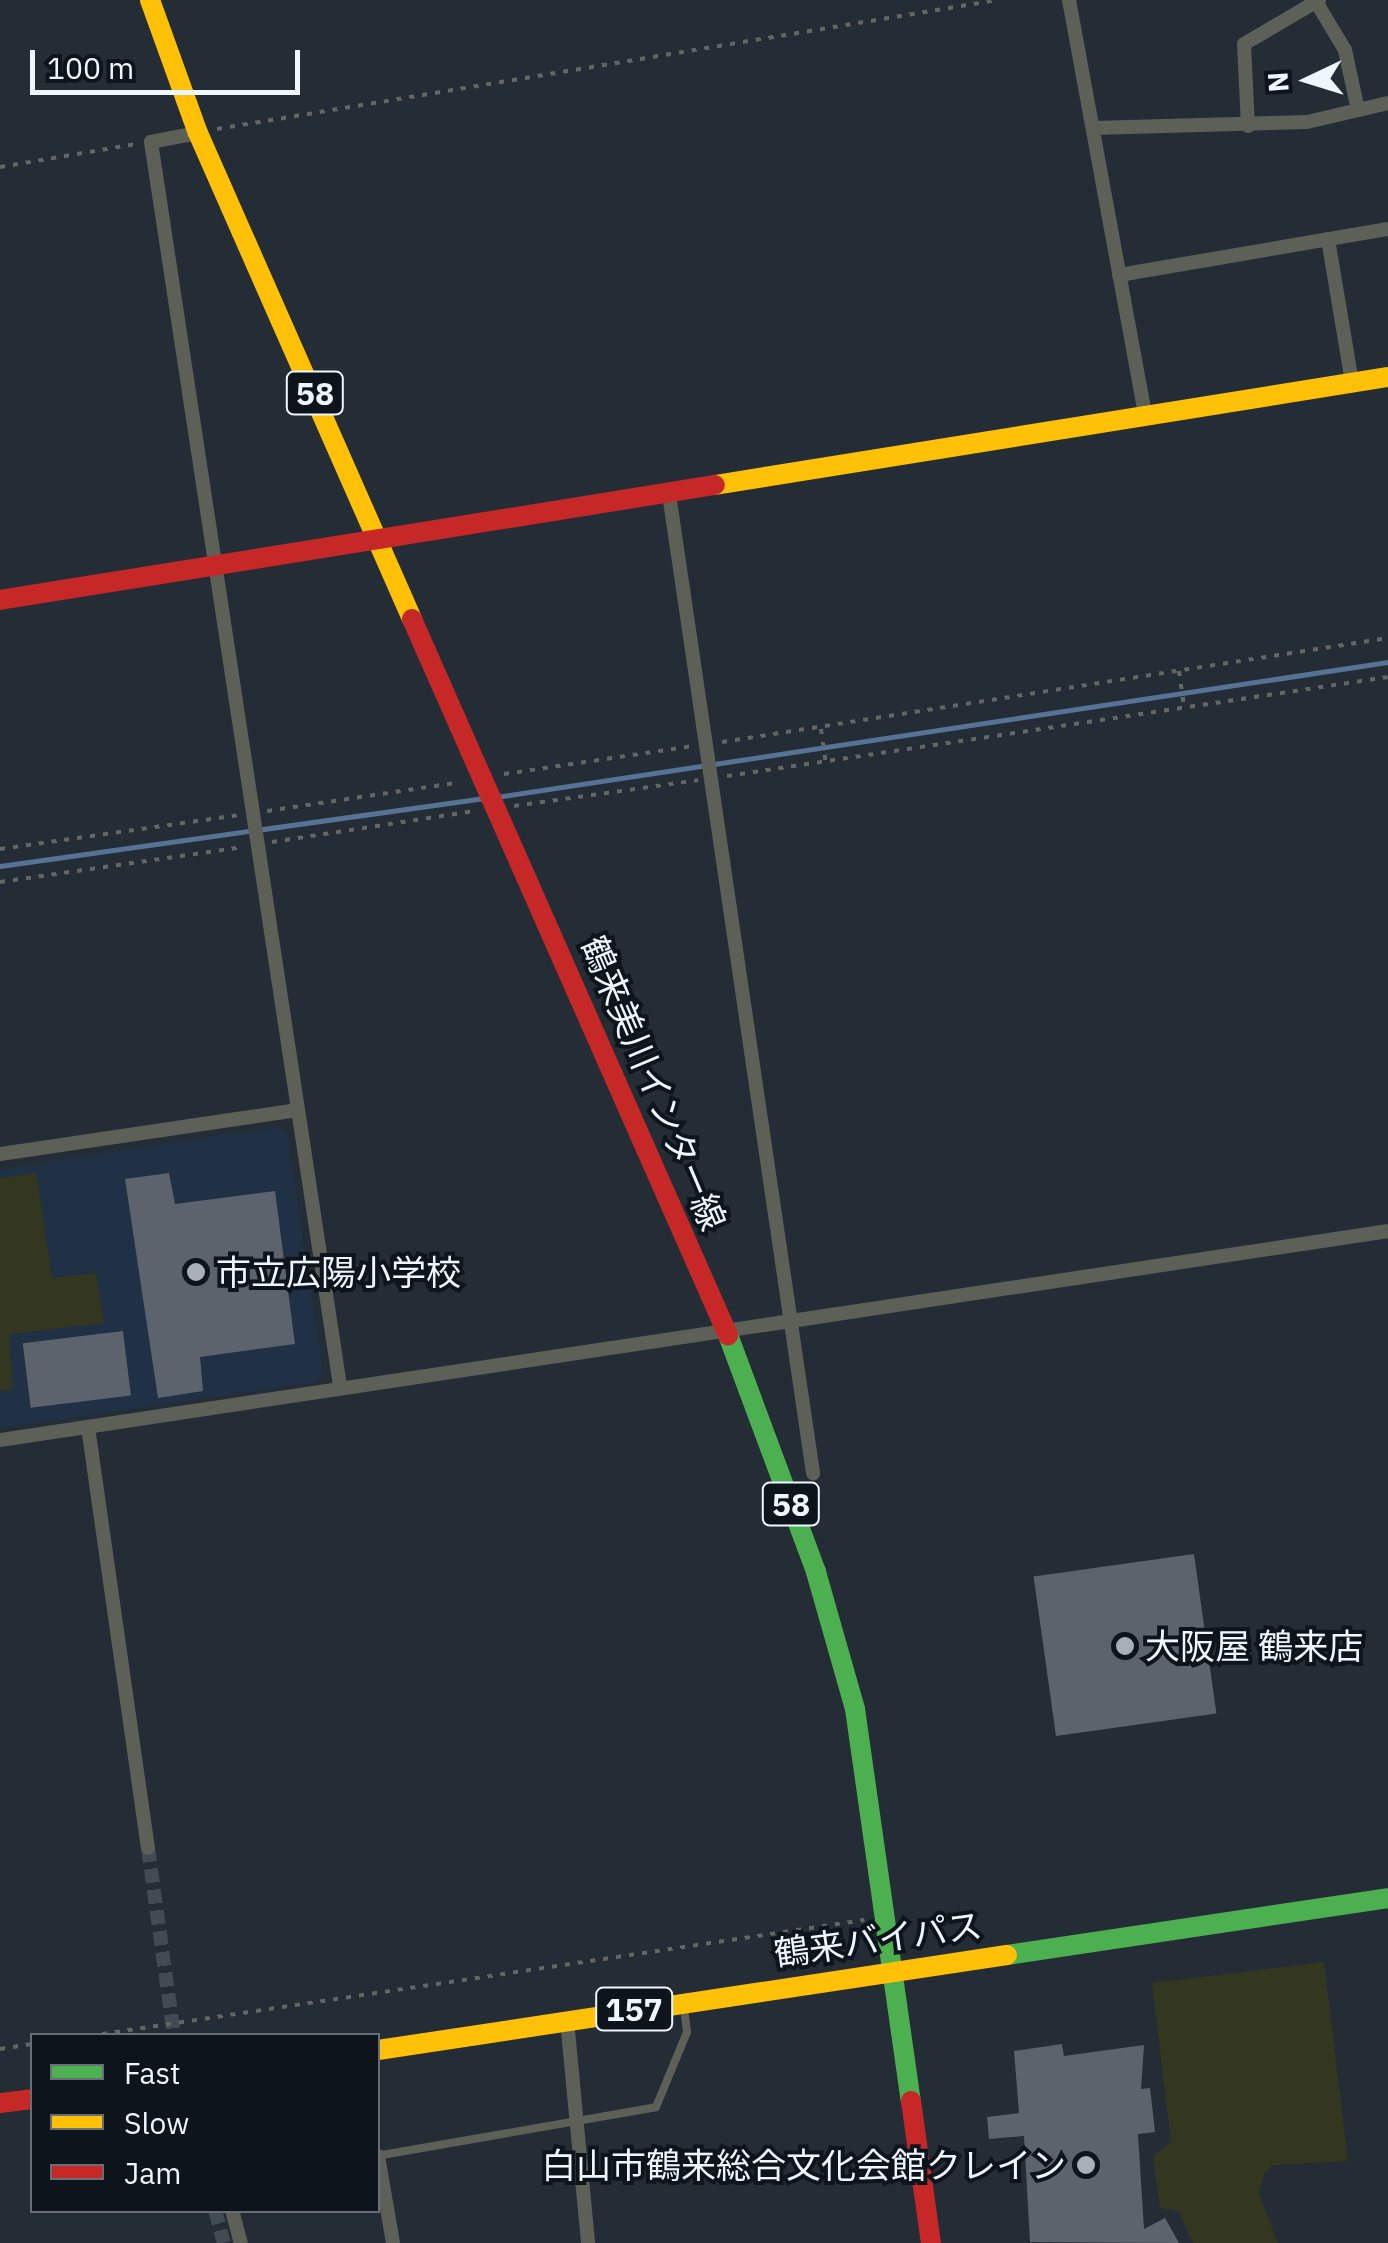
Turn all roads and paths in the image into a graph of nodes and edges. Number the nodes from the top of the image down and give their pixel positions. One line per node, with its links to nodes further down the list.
1 (150, 0): 9 (main road, 鶴来美川インター線 / 58)
2 (997, 0): 9 (path)
3 (1070, 0): 8 (street)
4 (1319, 2): 6 (street); 7 (street)
5 (1388, 104): 6 (street)
6 (1358, 110): 7 (street)
7 (1248, 126): 8 (street)
8 (1092, 128): 14 (street)
9 (198, 133): 10 (street); 19 (main road, 鶴来美川インター線 / 58)
10 (151, 142): 11 (path); 20 (street)
11 (0, 167)
12 (1388, 229): 13 (street)
13 (1328, 239): 14 (street); 16 (street)
14 (1119, 275): 17 (street)
15 (1388, 377): 16 (main road)
16 (1352, 382): 17 (main road)
17 (1146, 416): 18 (main road)
18 (668, 494): 19 (main road); 27 (street)
19 (380, 539): 20 (main road); 28 (main road, 鶴来美川インター線 / 58)
20 (217, 566): 21 (main road); 29 (street)
21 (0, 600)
22 (1179, 670): 24 (path)
23 (1388, 677): 24 (path)
24 (1184, 703): 26 (path)
25 (821, 729): 26 (path)
26 (826, 762): 27 (path)
27 (712, 778): 28 (path); 34 (street)
28 (500, 808): 29 (path); 35 (main road, 鶴来美川インター線 / 58)
29 (258, 841): 30 (path); 31 (street)
30 (0, 882)
31 (298, 1110): 32 (street); 36 (street)
32 (0, 1154)
33 (1388, 1231): 34 (street)
34 (793, 1319): 35 (street); 39 (street)
35 (724, 1326): 36 (street); 42 (main road, 鶴来美川インター線 / 58)
36 (340, 1386): 37 (street)
37 (88, 1427): 38 (street); 40 (street)
38 (0, 1440)
39 (812, 1473)
40 (148, 1848)
41 (1388, 1898): 43 (main road, 鶴来バイパス / 157)
42 (883, 1918): 43 (main road, 鶴来美川インター線 / 58); 46 (path)
43 (890, 1969): 44 (main road, 鶴来バイパス / 157); 58 (main road, 鶴来美川インター線 / 58)
44 (683, 2001): 45 (main road, 鶴来バイパス / 157); 52 (lane)
45 (567, 2019): 49 (main road, 鶴来バイパス / 157); 52 (street)
46 (109, 2033)
47 (30, 2044): 48 (path)
48 (0, 2048)
49 (380, 2050)
50 (30, 2099): 51 (main road)
51 (0, 2103)
52 (576, 2120): 53 (lane); 57 (street)
53 (380, 2156): 56 (street)
54 (233, 2213): 55 (street)
55 (241, 2243)
56 (393, 2243)
57 (588, 2243)
58 (930, 2243)

